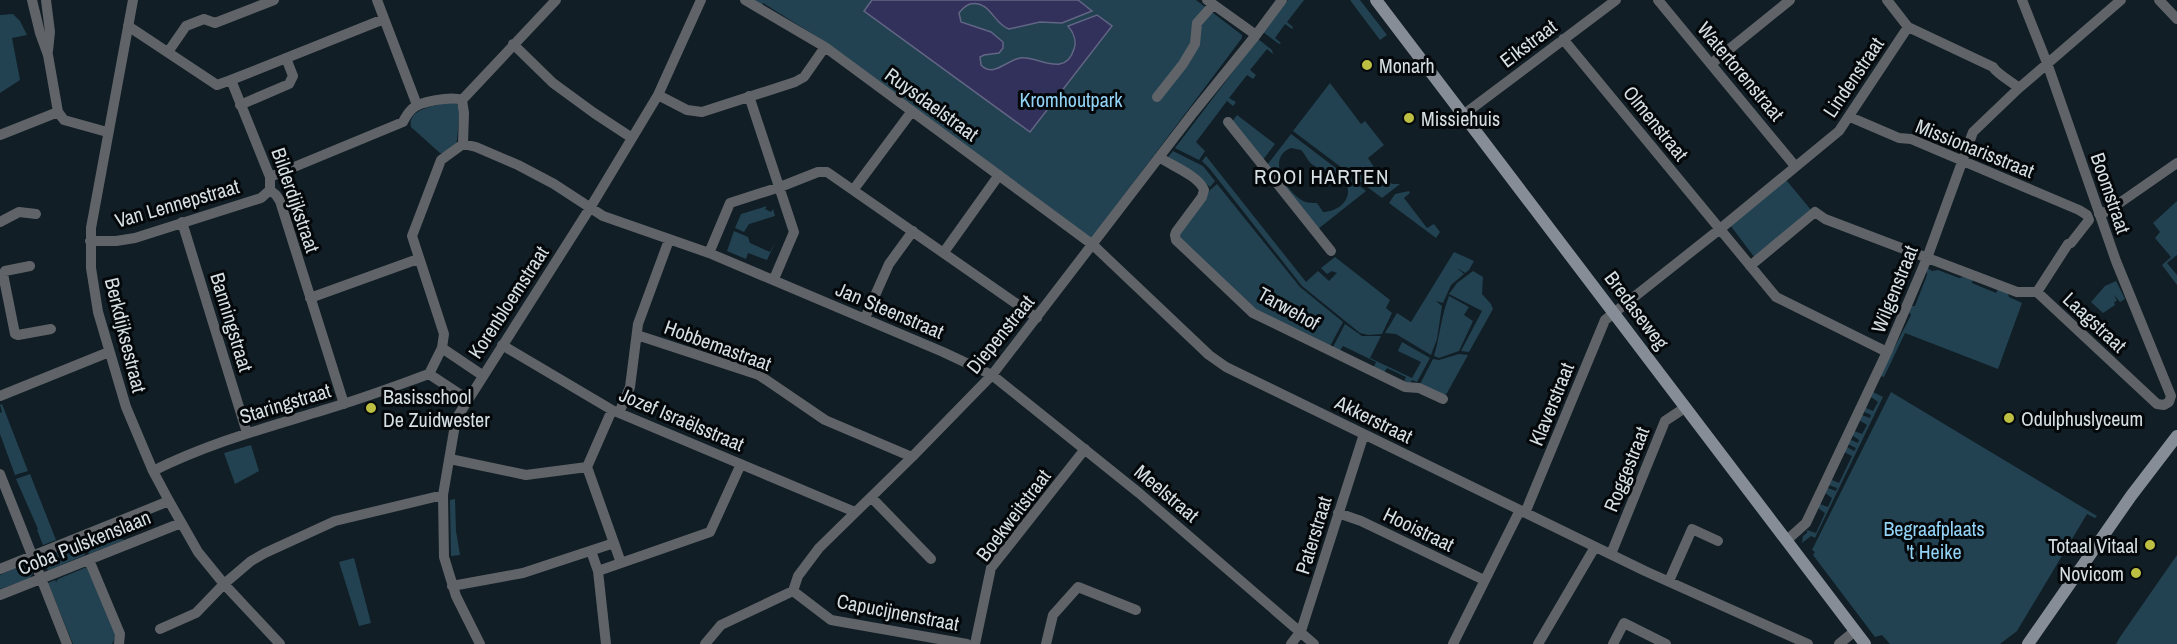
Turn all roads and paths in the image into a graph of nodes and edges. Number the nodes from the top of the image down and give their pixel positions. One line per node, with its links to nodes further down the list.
1 (32, 0): 28 (street)
2 (46, 0): 28 (street)
3 (133, 0): 21 (street, Berkdijksestraat)
4 (274, 0): 27 (street)
5 (377, 0): 19 (street)
6 (556, 0): 25 (street)
7 (701, 0): 34 (street, Korenbloemstraat)
8 (745, 0): 26 (street, Ruysdaelstraat)
9 (1282, 0): 23 (street, Diepenstraat)
10 (1376, 0): 42 (street, Bredaseweg)
11 (1616, 0): 24 (street, Eikstraat)
12 (1658, 0): 31 (street, Watertorenstraat)
13 (1790, 0): 31 (street)
14 (1887, 0): 22 (street)
15 (2022, 0): 30 (street, Boomstraat)
16 (2121, 0): 30 (street, Wilgenstraat)
17 (2158, 0): 20 (street)
18 (1210, 2): 23 (street); 36 (street)
19 (384, 19): 29 (street); 39 (street)
20 (2177, 19)
21 (128, 26): 27 (street); 45 (street, Berkdijksestraat)
22 (1908, 27): 33 (street); 43 (street, Lindenstraat)
23 (1256, 35): 49 (street, Diepenstraat)
24 (1563, 39): 42 (street, Eikstraat); 64 (street, Olmenstraat)
25 (513, 44): 37 (street); 47 (street)
26 (825, 47): 35 (street); 40 (street, Ruysdaelstraat)
27 (168, 52): 32 (street)
28 (48, 55): 41 (street)
29 (286, 58): 32 (street); 38 (street)
30 (2047, 63): 33 (street, Wilgenstraat); 59 (street, Boomstraat)
31 (1712, 64): 52 (street, Watertorenstraat)
32 (231, 80): 38 (street, Bilderdijkstraat)
33 (2019, 88): 50 (street, Wilgenstraat)
34 (658, 95): 35 (street); 47 (street, Korenbloemstraat)
35 (749, 96): 55 (street)
36 (1157, 97)
37 (462, 100): 39 (street); 48 (street)
38 (240, 105): 54 (street, Bilderdijkstraat)
39 (417, 105): 54 (street)
40 (912, 111): 53 (street, Ruysdaelstraat); 56 (street)
41 (58, 112): 45 (street); 46 (street)
42 (1463, 115): 80 (street, Bredaseweg)
43 (1850, 117): 50 (street, Missionarisstraat); 52 (street, Lindenstraat)
44 (1228, 122): 69 (street)
45 (107, 132): 67 (street, Berkdijksestraat)
46 (0, 135)
47 (632, 138): 58 (street, Korenbloemstraat)
48 (463, 144): 58 (street, Jan Steenstraat); 73 (street)
49 (1159, 157): 68 (street, Diepenstraat); 95 (street, Tarwehof)
50 (1963, 160): 61 (street, Missionarisstraat); 72 (street, Wilgenstraat)
51 (2177, 163): 59 (street)
52 (1795, 166): 64 (street, Lindenstraat)
53 (999, 175): 68 (street, Ruysdaelstraat); 70 (street)
54 (270, 177): 57 (street, Bilderdijkstraat)
55 (780, 187): 56 (street); 71 (street); 76 (street)
56 (854, 189): 65 (street)
57 (270, 190): 63 (street, Van Lennepstraat); 78 (street, Bilderdijkstraat)
58 (590, 208): 66 (street, Jan Steenstraat); 85 (street, Korenbloemstraat)
59 (2098, 213): 61 (street); 93 (street, Boomstraat)
60 (36, 214): 62 (street)
61 (2087, 215): 77 (street, Laagstraat)
62 (0, 222)
63 (182, 222): 67 (street, Van Lennepstraat); 99 (street, Banningstraat)
64 (1720, 230): 75 (street, Olmenstraat); 80 (street, Klaverstraat)
65 (913, 231): 70 (street); 81 (street)
66 (669, 240): 71 (street, Jan Steenstraat); 84 (street)
67 (90, 241): 87 (street, Berkdijksestraat)
68 (1093, 245): 82 (street, Diepenstraat); 100 (street, Akkerstraat)
69 (1330, 251)
70 (944, 252): 82 (street)
71 (709, 253): 76 (street, Jan Steenstraat)
72 (1927, 258): 75 (street); 77 (street); 88 (street, Wilgenstraat)
73 (418, 259): 78 (street); 86 (street)
74 (30, 266): 79 (street)
75 (1750, 266): 88 (street, Olmenstraat)
76 (774, 279): 81 (street, Jan Steenstraat)
77 (2037, 292): 93 (street, Laagstraat)
78 (310, 298): 96 (street, Bilderdijkstraat)
79 (4, 307): 83 (street)
80 (1614, 312): 97 (street, Bredaseweg); 112 (street, Klaverstraat)
81 (865, 318): 91 (street, Jan Steenstraat)
82 (1037, 318): 91 (street, Diepenstraat)
83 (51, 329)
84 (637, 335): 98 (street); 103 (street, Hobbemastraat)
85 (502, 345): 90 (street, Korenbloemstraat); 98 (street, Jozef Israëlsstraat)
86 (442, 348): 89 (street); 90 (street)
87 (109, 352): 92 (street); 107 (street, Berkdijksestraat)
88 (1887, 352): 116 (street, Wilgenstraat)
89 (429, 374): 94 (street); 96 (street, Staringstraat)
90 (482, 375): 94 (street, Korenbloemstraat)
91 (992, 375): 102 (street, Meelstraat); 103 (street, Diepenstraat)
92 (0, 396)
93 (2171, 396)
94 (467, 399): 104 (street, Korenbloemstraat)
95 (1443, 399)
96 (344, 404): 99 (street, Staringstraat)
97 (1686, 407): 116 (street, Bredaseweg); 121 (street, Roggestraat)
98 (615, 411): 105 (street, Jozef Israëlsstraat); 106 (street)
99 (247, 433): 107 (street, Staringstraat)
100 (1364, 434): 112 (street, Akkerstraat); 114 (street, Paterstraat)
101 (2177, 436): 157 (street)
102 (1085, 449): 137 (street, Meelstraat); 146 (street, Boekweitstraat)
103 (912, 457): 110 (street, Diepenstraat)
104 (450, 459): 106 (street); 109 (street, Korenbloemstraat)
105 (741, 464): 113 (street, Jozef Israëlsstraat); 125 (street)
106 (587, 467): 118 (street)
107 (153, 471): 111 (street, Berkdijksestraat)
108 (1, 479): 122 (street)
109 (443, 495): 131 (street); 132 (street, Korenbloemstraat)
110 (871, 497): 113 (street, Diepenstraat); 123 (street)
111 (169, 501): 115 (street, Berkdijksestraat); 122 (street, Coba Pulskenslaan)
112 (1523, 511): 119 (street, Akkerstraat); 129 (street, Klaverstraat)
113 (855, 512): 133 (street, Diepenstraat)
114 (1338, 513): 129 (street, Hooistraat); 137 (street, Paterstraat)
115 (181, 523): 124 (street, Coba Pulskenslaan); 131 (street, Berkdijksestraat)
116 (1786, 540): 138 (street, Bredaseweg)
117 (1718, 541): 130 (street)
118 (614, 543): 120 (street); 125 (street)
119 (1595, 547): 121 (street, Akkerstraat); 151 (street)
120 (591, 551): 127 (street); 132 (street)
121 (1611, 554): 130 (street, Akkerstraat)
122 (33, 556): 126 (street, Coba Pulskenslaan); 128 (street)
123 (931, 559)
124 (89, 560): 128 (street, Coba Pulskenslaan); 140 (street)
125 (621, 563): 127 (street)
126 (0, 569)
127 (598, 572): 143 (street)
128 (43, 579): 134 (street, Coba Pulskenslaan); 139 (street)
129 (1484, 580): 150 (street, Klaverstraat)
130 (1669, 581): 154 (street, Akkerstraat)
131 (224, 584): 136 (street); 141 (street, Berkdijksestraat)
132 (452, 586): 142 (street, Korenbloemstraat)
133 (793, 591): 144 (street); 145 (street, Capucijnenstraat)
134 (0, 595)
135 (1136, 610): 147 (street)
136 (160, 629)
137 (1300, 631): 148 (street, Paterstraat); 149 (street, Meelstraat)
138 (1855, 631): 155 (street); 156 (street, Bredaseweg)
139 (67, 644)
140 (119, 644)
141 (280, 644)
142 (480, 644)
143 (606, 644)
144 (705, 644)
145 (967, 644)
146 (975, 644)
147 (1046, 644)
148 (1291, 644)
149 (1314, 644)
150 (1453, 644)
151 (1538, 644)
152 (1613, 644): 153 (street)
153 (1666, 644)
154 (1808, 644)
155 (1839, 644)
156 (1865, 644)
157 (2028, 644)

